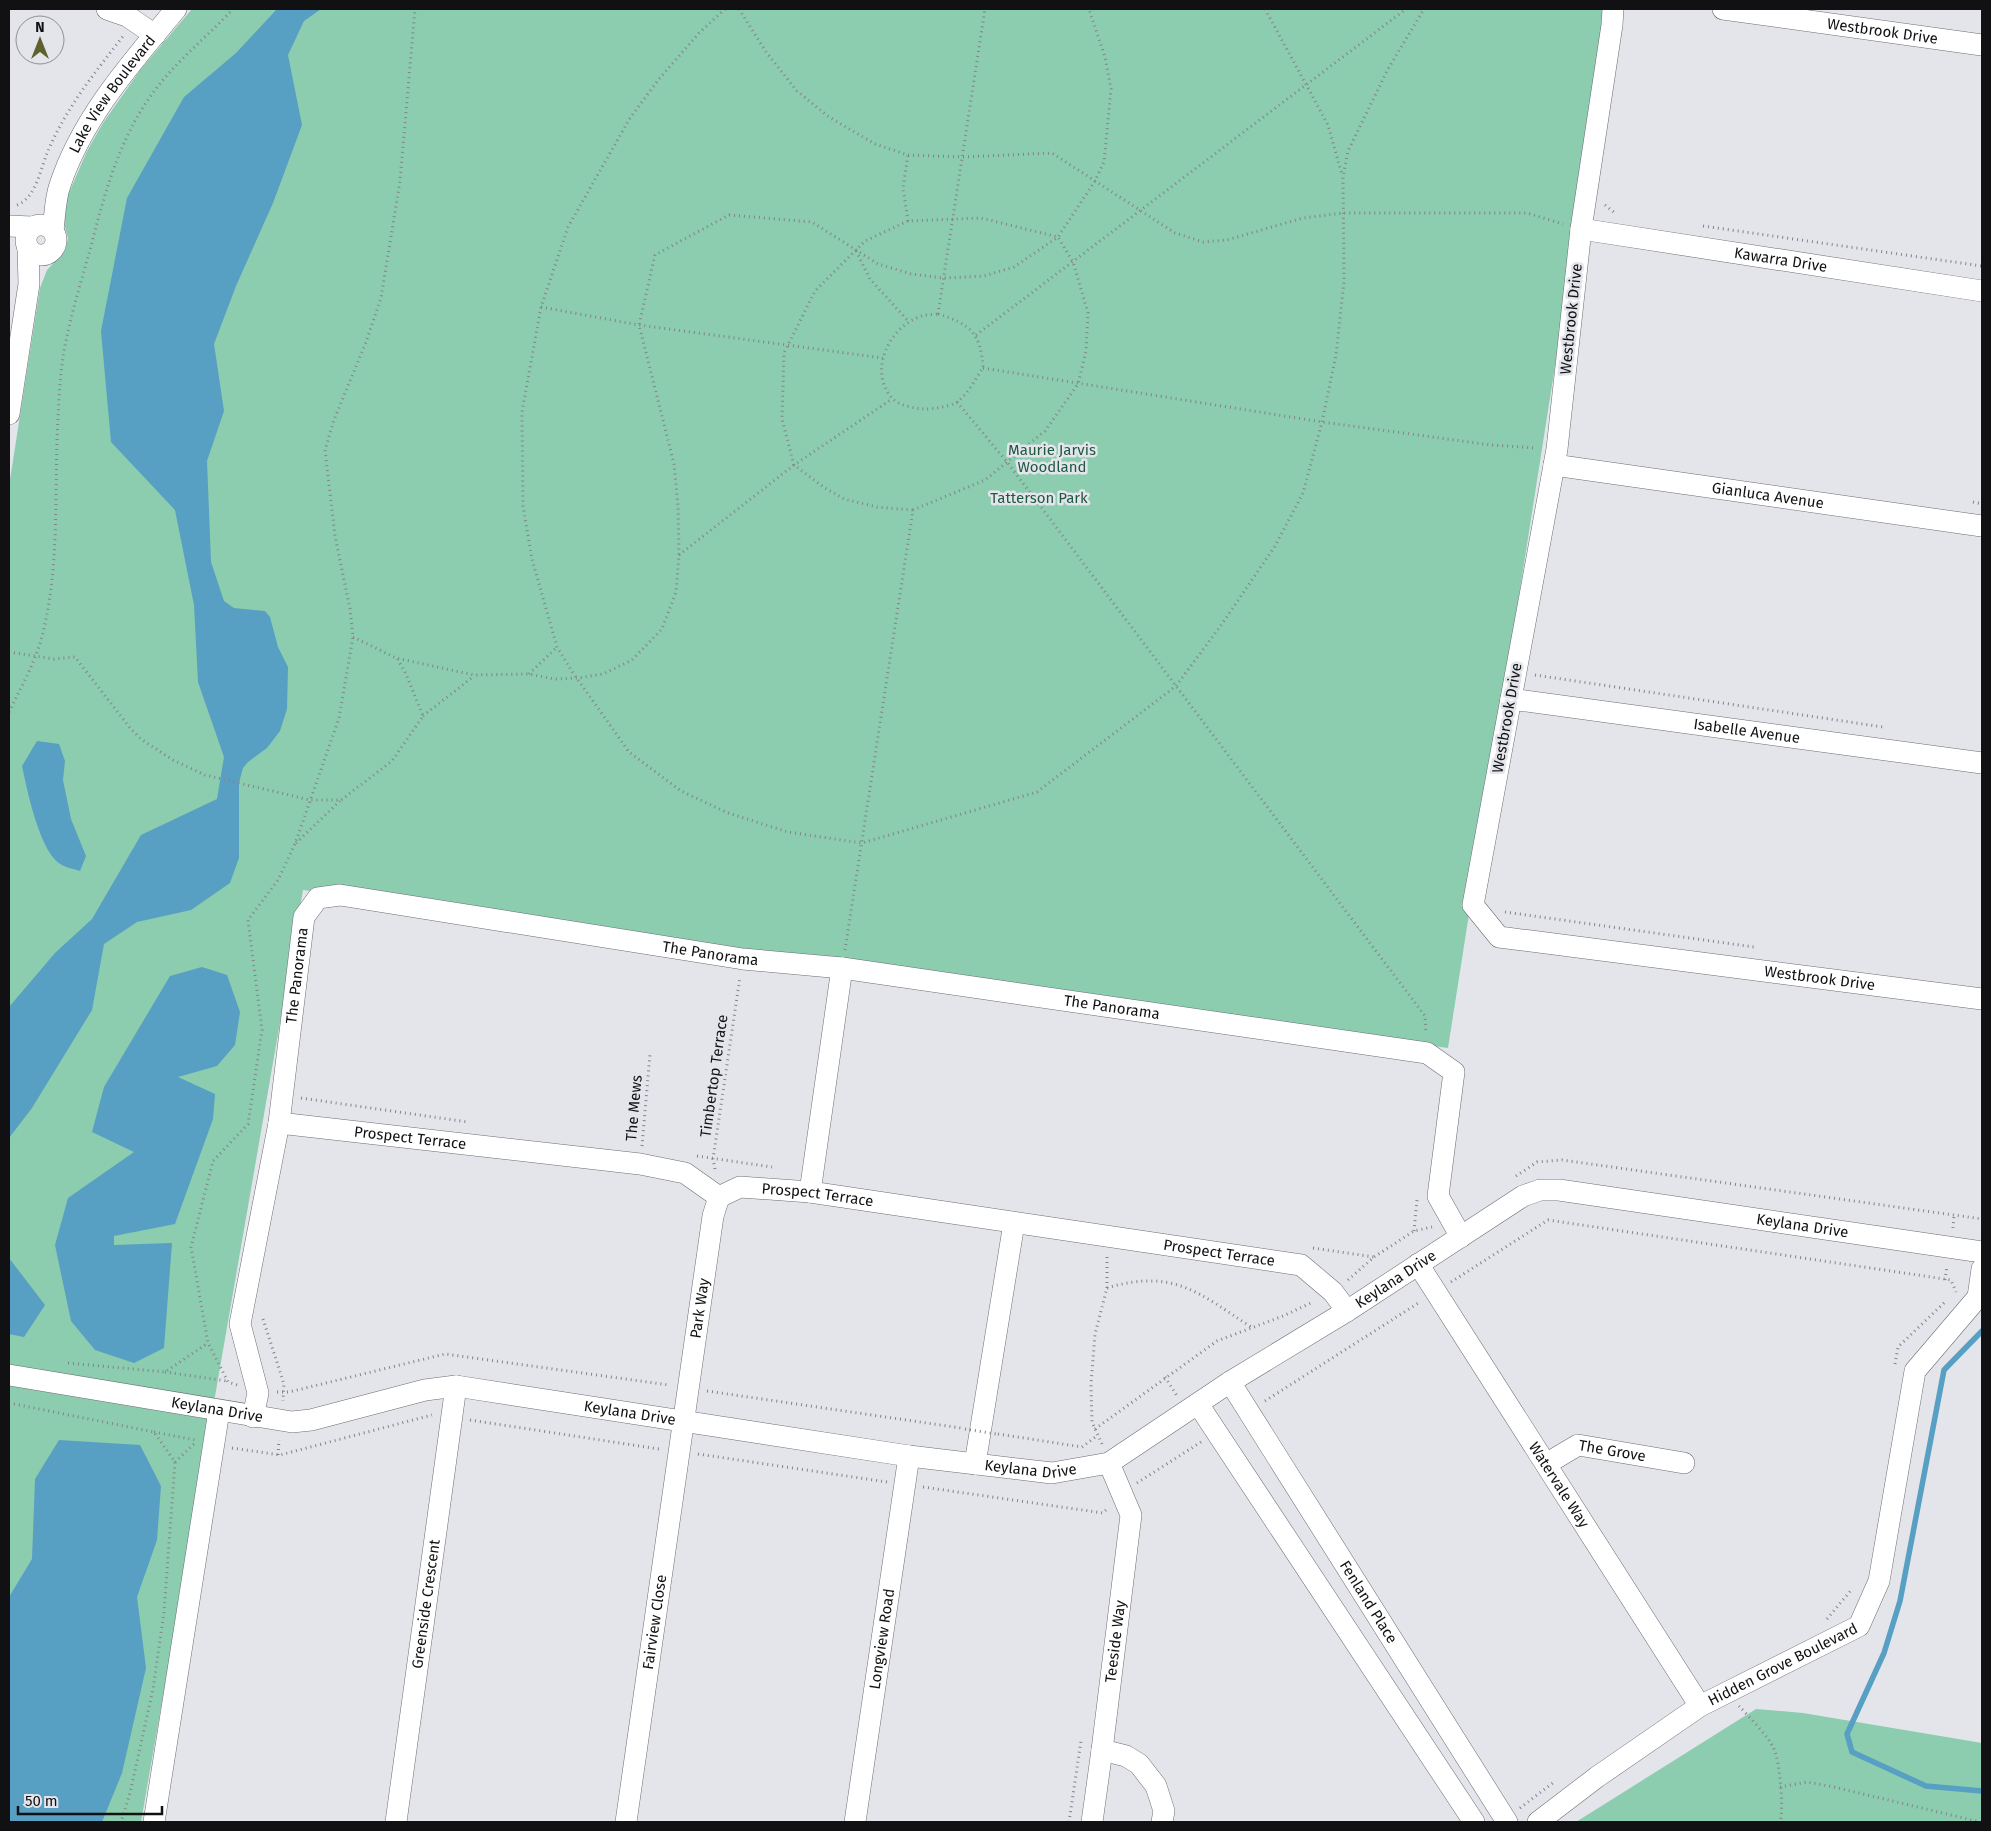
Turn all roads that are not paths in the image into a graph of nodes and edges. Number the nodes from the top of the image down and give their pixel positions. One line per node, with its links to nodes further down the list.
1 (107, 9): 5 (street)
2 (176, 9): 5 (street, Lake View Boulevard)
3 (1613, 9): 8 (street, Westbrook Drive)
4 (1723, 9): 6 (street, Westbrook Drive)
5 (155, 35): 9 (street, Lake View Boulevard)
6 (1982, 45)
7 (9, 226): 9 (street)
8 (1591, 230): 10 (street, Kawarra Drive); 12 (street, Westbrook Drive)
9 (33, 237): 11 (street, Lake View Boulevard)
10 (1982, 291)
11 (9, 414)
12 (1556, 457): 13 (street, Gianluca Avenue); 14 (street, Westbrook Drive)
13 (1982, 526)
14 (1519, 700): 15 (street, Isabelle Avenue); 17 (street, Westbrook Drive)
15 (1982, 763)
16 (842, 968): 18 (street, The Panorama); 19 (street); 22 (street, The Panorama)
17 (1982, 999)
18 (284, 1124): 20 (street, Prospect Terrace); 32 (street, The Panorama)
19 (810, 1192): 20 (street, Prospect Terrace); 21 (street, Prospect Terrace)
20 (719, 1196): 33 (street, Park Way)
21 (1014, 1223): 26 (street, Prospect Terrace); 37 (street)
22 (1461, 1237): 23 (street, Keylana Drive); 24 (street, Keylana Drive)
23 (1982, 1252)
24 (1418, 1264): 26 (street, Keylana Drive); 38 (street, Watervale Way)
25 (1982, 1269): 39 (street, Hidden Grove Boulevard)
26 (1347, 1311): 28 (street, Keylana Drive)
27 (9, 1376): 31 (street, Keylana Drive)
28 (1230, 1382): 30 (street, Keylana Drive); 41 (street, Fenland Place)
29 (456, 1386): 32 (street, Keylana Drive); 33 (street, Keylana Drive); 43 (street, Greenside Crescent)
30 (1198, 1404): 35 (street, Keylana Drive); 48 (street)
31 (219, 1411): 32 (street, Keylana Drive); 42 (street)
32 (253, 1417)
33 (684, 1420): 34 (street, Keylana Drive); 44 (street, Fairview Close)
34 (909, 1456): 37 (street, Keylana Drive); 45 (street, Longview Road)
35 (1109, 1463): 37 (street, Keylana Drive); 40 (street, Teeside Way)
36 (1684, 1463): 38 (street, The Grove)
37 (975, 1464)
38 (1546, 1464): 39 (street, Watervale Way)
39 (1700, 1706): 49 (street, Hidden Grove Boulevard)
40 (1102, 1750): 46 (street, Teeside Way); 47 (street)
41 (1506, 1821)
42 (154, 1822)
43 (396, 1822)
44 (626, 1822)
45 (855, 1822)
46 (1092, 1822)
47 (1162, 1822)
48 (1474, 1822)
49 (1538, 1822)

